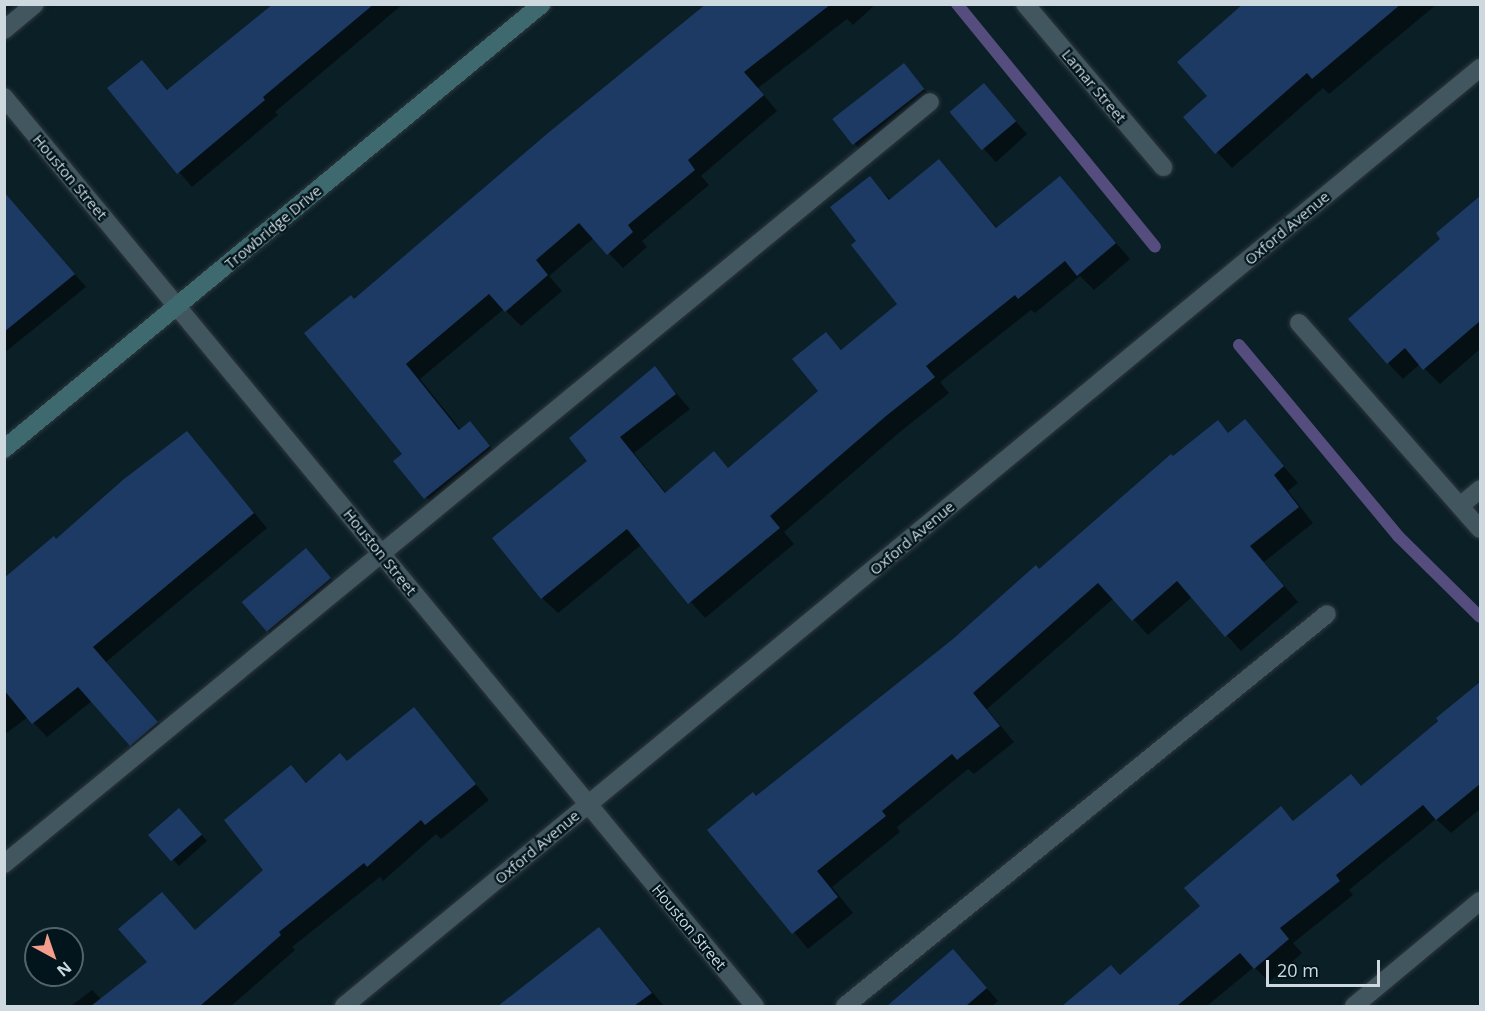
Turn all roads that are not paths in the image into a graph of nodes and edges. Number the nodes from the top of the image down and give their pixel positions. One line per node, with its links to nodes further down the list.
1 (35, 4): 4 (street)
2 (542, 4): 9 (main road, Trowbridge Drive)
3 (1031, 7): 8 (street, Lamar Street)
4 (4, 30)
5 (1480, 68): 17 (street, Oxford Avenue)
6 (4, 97): 9 (street, Houston Street)
7 (930, 102): 15 (street)
8 (1163, 167)
9 (177, 306): 11 (main road, Trowbridge Drive); 15 (street, Houston Street)
10 (1299, 323): 13 (street)
11 (4, 449)
12 (1480, 489): 13 (street)
13 (1460, 506): 14 (street)
14 (1480, 529)
15 (382, 554): 17 (street, Houston Street); 18 (street)
16 (1327, 614): 22 (street)
17 (588, 805): 20 (street, Oxford Avenue); 21 (street, Houston Street)
18 (4, 864)
19 (1480, 902): 23 (street)
20 (344, 1006)
21 (755, 1006)
22 (845, 1006)
23 (1354, 1006)

